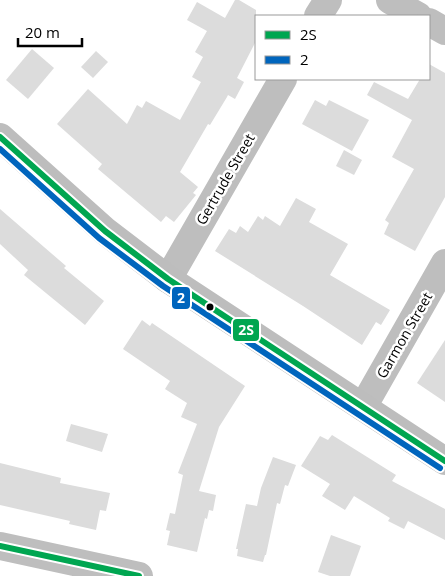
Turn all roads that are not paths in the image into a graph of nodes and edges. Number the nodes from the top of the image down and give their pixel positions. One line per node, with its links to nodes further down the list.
1 (328, 0): 3 (street)
2 (390, 0): 4 (street)
3 (319, 15)
4 (416, 15)
5 (430, 23): 6 (street)
6 (445, 31)
7 (282, 80): 10 (street, Gertrude Street)
8 (0, 137): 10 (main road)
9 (445, 264): 11 (street, Garmon Street)
10 (168, 280): 11 (main road)
11 (363, 407): 12 (main road)
12 (445, 461)
13 (0, 546): 14 (street)
14 (77, 570): 15 (street)
15 (139, 576)

